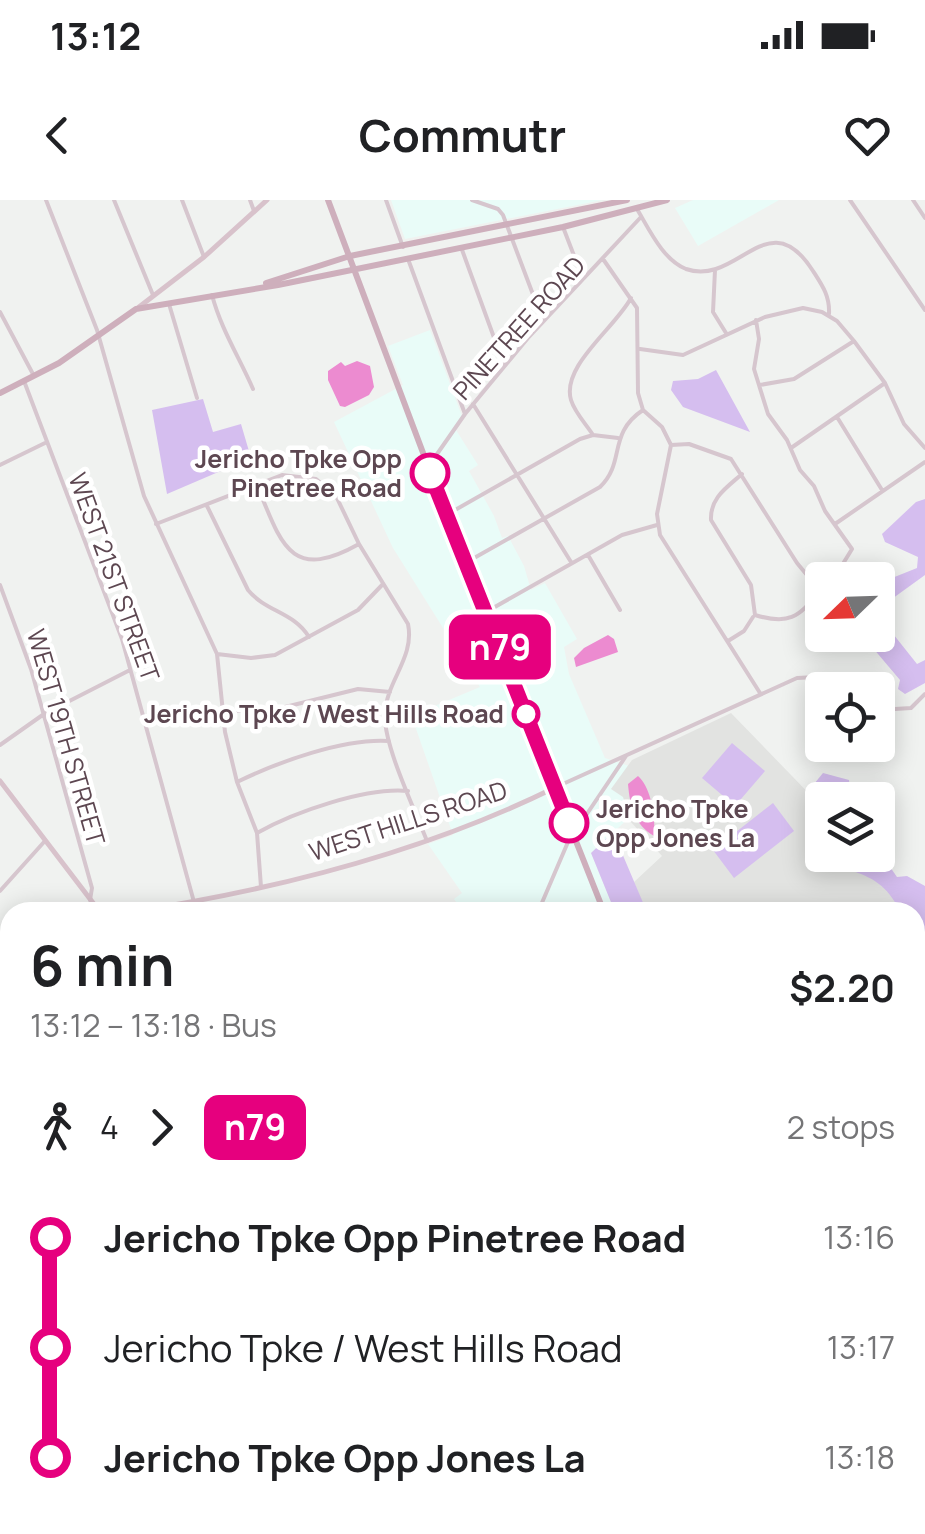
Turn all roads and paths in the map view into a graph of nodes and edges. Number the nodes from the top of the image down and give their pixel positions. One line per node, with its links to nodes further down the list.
1 (46, 200): 43 (street)
2 (114, 200): 31 (street)
3 (182, 200): 24 (street)
4 (250, 200): 14 (street)
5 (267, 200): 14 (street)
6 (328, 200): 23 (main road)
7 (386, 200): 21 (street)
8 (472, 200): 18 (street)
9 (629, 200): 16 (main road); 18 (main road)
10 (640, 200): 15 (main road)
11 (667, 200): 15 (main road)
12 (850, 200): 36 (street)
13 (913, 200): 17 (street)
14 (254, 212): 24 (street)
15 (639, 213): 16 (main road); 26 (street, PINETREE ROAD); 28 (street)
16 (612, 216): 19 (main road)
17 (925, 218)
18 (508, 226): 20 (street); 21 (main road)
19 (563, 227): 20 (main road); 29 (street)
20 (512, 237): 22 (main road); 40 (street)
21 (403, 246): 23 (main road)
22 (461, 248): 25 (main road); 46 (street)
23 (350, 256): 27 (main road); 30 (main road)
24 (204, 257): 31 (street)
25 (408, 258): 27 (main road); 56 (street)
26 (604, 259): 29 (street, PINETREE ROAD); 33 (street)
27 (355, 268): 30 (main road); 66 (main road)
28 (715, 270): 38 (street); 42 (street)
29 (583, 279): 40 (street, PINETREE ROAD)
30 (261, 286): 32 (main road)
31 (153, 295): 34 (street); 35 (street)
32 (212, 296): 34 (main road); 51 (street)
33 (631, 298): 45 (street); 58 (street)
34 (168, 304): 35 (main road); 41 (main road); 53 (street)
35 (136, 310): 41 (main road)
36 (925, 310)
37 (0, 312): 47 (street)
38 (830, 314): 39 (street); 44 (street)
39 (756, 320): 42 (street); 50 (street)
40 (543, 322): 46 (street, PINETREE ROAD)
41 (109, 329): 43 (main road)
42 (726, 334): 45 (street)
43 (98, 336): 47 (main road); 74 (street)
44 (854, 340): 49 (street); 50 (street)
45 (640, 349): 55 (street)
46 (504, 367): 54 (street, PINETREE ROAD)
47 (34, 376): 48 (main road)
48 (24, 381): 52 (main road); 60 (street, WEST 21ST STREET)
49 (885, 382): 57 (street); 63 (street)
50 (760, 385): 62 (street)
51 (253, 389)
52 (0, 393)
53 (197, 398)
54 (474, 404): 56 (street, PINETREE ROAD); 67 (street)
55 (643, 410): 59 (street); 61 (street)
56 (465, 414): 66 (street, PINETREE ROAD)
57 (837, 417): 62 (street); 70 (street)
58 (593, 435): 59 (street); 67 (street)
59 (618, 438): 73 (street)
60 (47, 442): 65 (street); 92 (street, WEST 21ST STREET)
61 (670, 446): 68 (street); 76 (street)
62 (791, 448): 75 (street)
63 (925, 448)
64 (925, 462): 70 (street)
65 (0, 466)
66 (428, 467): 72 (main road)
67 (519, 473): 72 (street); 73 (street)
68 (742, 474): 82 (street); 88 (street)
69 (256, 485): 71 (street); 77 (street); 77 (street)
70 (882, 491): 75 (street)
71 (206, 506): 74 (street); 89 (street)
72 (447, 514): 79 (main road)
73 (546, 518): 79 (street); 81 (street)
74 (156, 524): 91 (street)
75 (835, 524): 80 (street)
76 (657, 526): 78 (street); 90 (street)
77 (360, 544): 83 (street)
78 (588, 554): 81 (street); 86 (street)
79 (466, 562): 87 (main road)
80 (844, 562)
81 (572, 564): 87 (street)
82 (805, 572)
83 (383, 584): 89 (street); 94 (street)
84 (0, 585): 99 (street, WEST 19TH STREET)
85 (805, 609): 88 (street)
86 (620, 610)
87 (486, 612): 105 (main road)
88 (755, 615): 90 (street)
89 (309, 636): 91 (street)
90 (728, 640): 95 (street)
91 (217, 654): 98 (street)
92 (131, 669): 99 (street); 114 (street, WEST 21ST STREET)
93 (805, 676): 95 (street, WEST HILLS ROAD)
94 (390, 692): 98 (street); 100 (street)
95 (760, 693): 102 (street, WEST HILLS ROAD)
96 (925, 694): 97 (street)
97 (895, 709)
98 (223, 710): 104 (street)
99 (44, 714): 101 (street); 113 (street, WEST 19TH STREET)
100 (389, 741): 104 (street); 106 (street)
101 (0, 745)
102 (627, 755): 105 (street, WEST HILLS ROAD); 108 (street)
103 (0, 782): 110 (street)
104 (237, 782): 107 (street)
105 (554, 788): 108 (main road); 109 (street, WEST HILLS ROAD)
106 (408, 791): 107 (street); 109 (street)
107 (257, 833): 111 (street)
108 (574, 836): 115 (street); 116 (main road)
109 (426, 840): 111 (street, WEST HILLS ROAD)
110 (45, 842): 112 (street); 113 (street)
111 (260, 887): 114 (street, WEST HILLS ROAD)
112 (0, 890)
113 (90, 900)
114 (194, 902)
115 (542, 902)
116 (600, 902)

